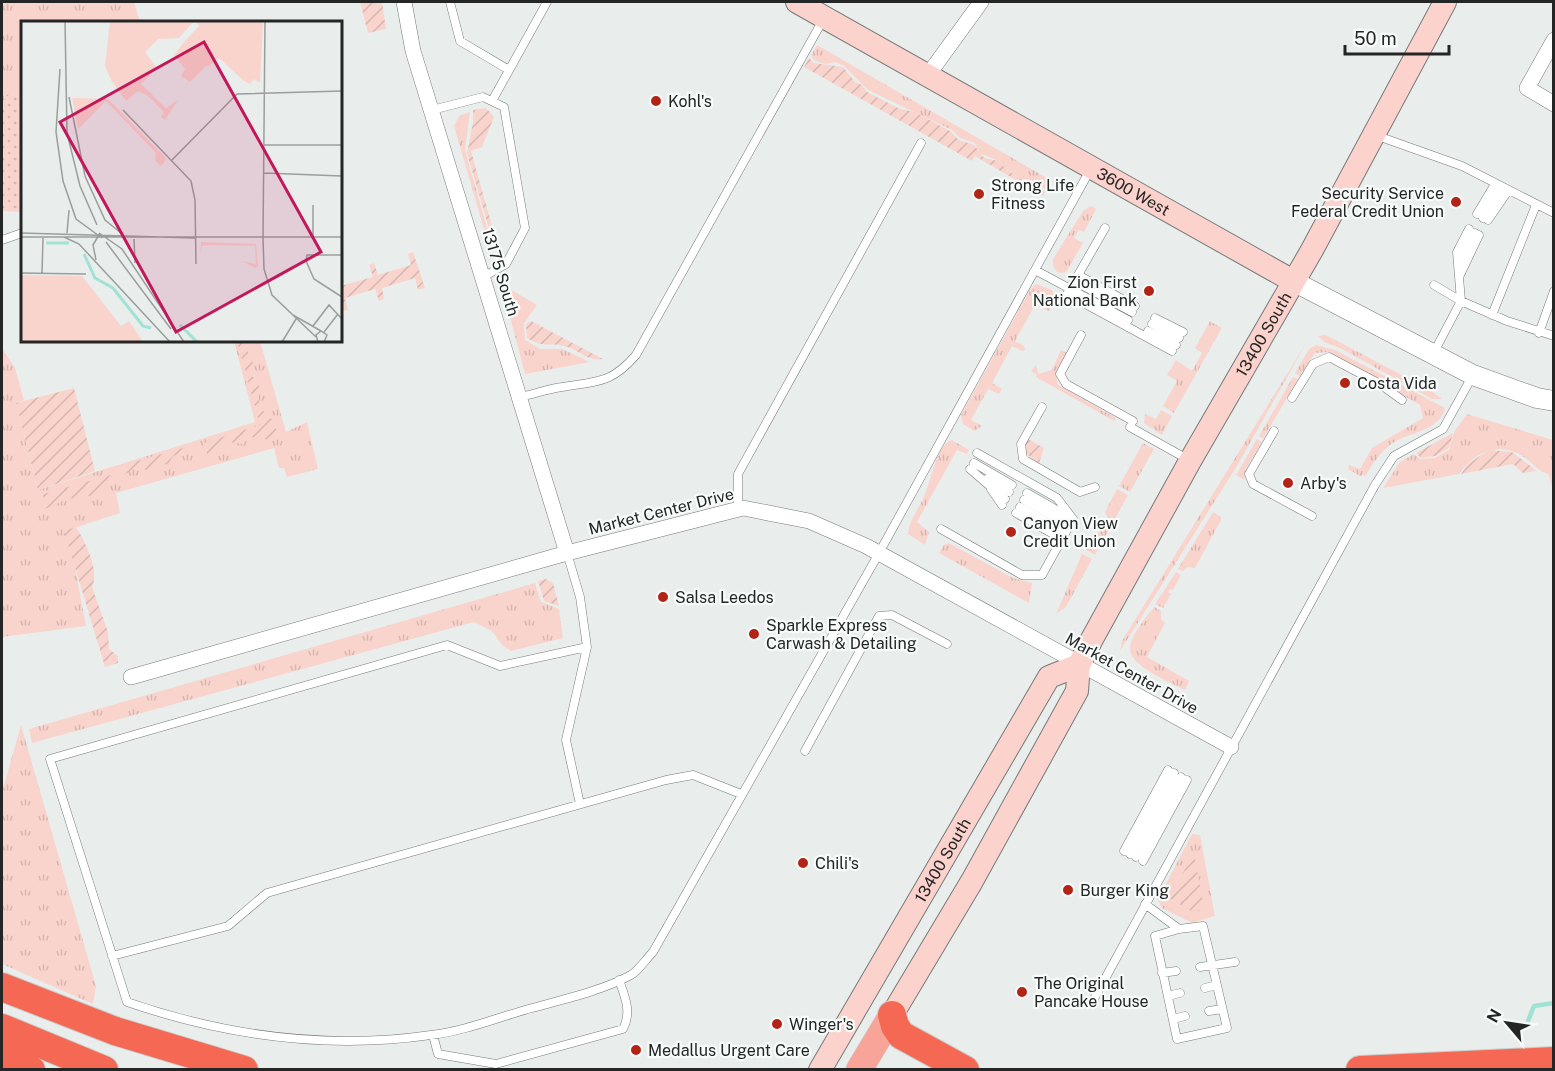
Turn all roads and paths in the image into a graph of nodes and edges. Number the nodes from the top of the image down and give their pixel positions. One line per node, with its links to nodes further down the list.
1 (404, 2): 13 (street, 13175 South)
2 (450, 2): 9 (lane)
3 (547, 2): 9 (lane)
4 (797, 2): 7 (main road, 3600 West)
5 (981, 2): 10 (street)
6 (1445, 2): 14 (main road, 13400 South)
7 (825, 17): 10 (main road, 3600 West); 39 (lane)
8 (1554, 40): 12 (street)
9 (509, 70): 11 (lane)
10 (928, 75): 16 (main road, 3600 West)
11 (492, 101): 13 (lane); 25 (lane)
12 (1554, 104)
13 (432, 110): 25 (street, 13175 South)
14 (1374, 135): 17 (lane); 27 (main road, 13400 South)
15 (921, 143): 49 (lane)
16 (1091, 167): 23 (lane); 27 (main road, 3600 West)
17 (1501, 187): 17 (lane); 18 (lane)
18 (1536, 205): 19 (lane); 32 (lane)
19 (1554, 213)
20 (1105, 228): 26 (lane)
21 (21, 234): 22 (lane)
22 (2, 240)
23 (1035, 270): 29 (lane); 54 (lane)
24 (1459, 276): 24 (lane); 31 (lane)
25 (483, 277): 39 (street, 13175 South)
26 (1076, 278): 29 (lane); 29 (lane)
27 (1293, 281): 37 (street, 3600 West); 46 (main road, 13400 South)
28 (1434, 285): 31 (lane)
29 (1068, 291): 36 (lane)
30 (1554, 291): 33 (lane)
31 (1461, 301): 32 (lane); 37 (lane)
32 (1492, 315): 33 (lane)
33 (1539, 333): 35 (lane)
34 (1081, 335): 46 (lane)
35 (1554, 336)
36 (1178, 342): 36 (lane)
37 (1433, 354): 38 (street, 3600 West)
38 (1473, 375): 42 (street, 3600 West); 59 (lane)
39 (520, 397): 53 (street, 13175 South)
40 (1292, 398): 41 (lane)
41 (1402, 400)
42 (1554, 401)
43 (1042, 407): 47 (lane)
44 (1274, 431): 50 (lane)
45 (977, 453): 52 (lane)
46 (1190, 461): 57 (main road, 13400 South)
47 (1095, 487)
48 (1007, 495): 48 (lane)
49 (738, 510): 53 (street, Market Center Drive); 54 (street, Market Center Drive)
50 (1312, 516)
51 (941, 529): 52 (lane)
52 (1068, 529): 52 (lane)
53 (567, 553): 56 (lane); 58 (street, Market Center Drive)
54 (879, 553): 57 (street, Market Center Drive); 62 (lane)
55 (947, 644): 60 (lane)
56 (587, 647): 63 (lane); 66 (lane)
57 (1079, 665): 59 (street, Market Center Drive); 81 (main road, 13400 South); 91 (main road, 13400 South)
58 (130, 677)
59 (1231, 747): 64 (lane)
60 (805, 751)
61 (1177, 775): 61 (lane)
62 (741, 794): 63 (lane); 72 (lane)
63 (580, 804): 66 (lane)
64 (1145, 904): 65 (lane); 78 (lane)
65 (1179, 929): 68 (lane); 71 (lane)
66 (112, 956): 85 (lane)
67 (1235, 962): 68 (lane)
68 (1212, 965): 69 (lane); 73 (lane)
69 (1200, 967)
70 (1176, 971): 71 (lane)
71 (1162, 973): 77 (lane)
72 (619, 980): 85 (lane); 85 (lane)
73 (1217, 985): 75 (lane); 79 (lane)
74 (2, 987): 90 (highway)
75 (1205, 988)
76 (1180, 993): 77 (lane)
77 (1168, 996): 83 (lane)
78 (1095, 997)
79 (1222, 1009): 80 (lane); 83 (lane)
80 (1209, 1011)
81 (892, 1015): 92 (main road, 13400 South); 93 (highway)
82 (1185, 1016): 83 (lane)
83 (1173, 1019)
84 (2, 1028): 89 (highway)
85 (433, 1035)
86 (2, 1057): 88 (highway)
87 (1554, 1061): 94 (highway)
88 (31, 1070)
89 (104, 1070)
90 (244, 1070)
91 (820, 1070)
92 (859, 1070)
93 (965, 1070)
94 (1360, 1070)

